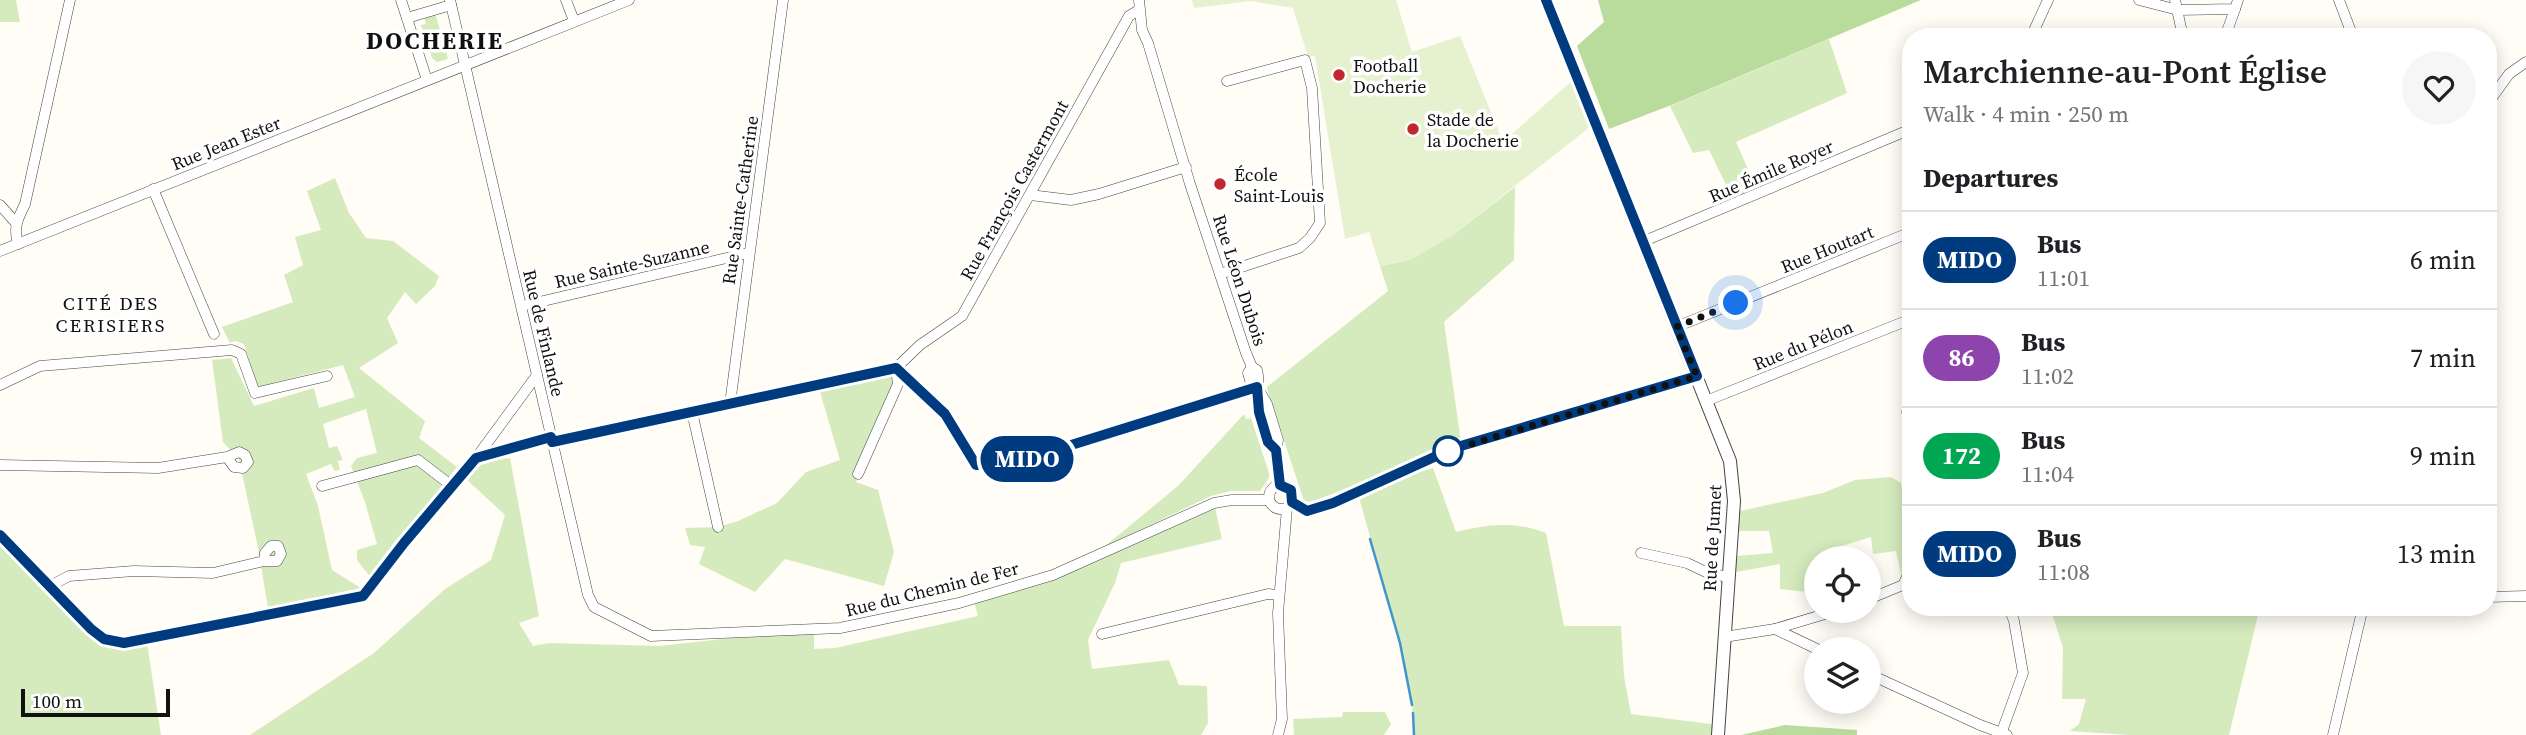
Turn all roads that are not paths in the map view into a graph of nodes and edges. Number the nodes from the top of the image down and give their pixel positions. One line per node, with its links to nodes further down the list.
1 (70, 0): 30 (street)
2 (401, 0): 14 (street)
3 (566, 0): 15 (street)
4 (629, 0): 15 (street, Rue Jean Ester)
5 (783, 0): 35 (street, Rue Sainte-Catherine)
6 (1546, 0): 32 (street, Rue de Jumet)
7 (2048, 0): 16 (street)
8 (2138, 0): 13 (street)
9 (2339, 0): 19 (street)
10 (450, 2): 14 (street); 21 (street, Rue de Finlande)
11 (1137, 3): 26 (street, Rue Léon Dubois); 28 (street, Rue François Castermont)
12 (2237, 4): 13 (street); 18 (street)
13 (2176, 5): 17 (street)
14 (407, 18): 22 (street)
15 (575, 21): 21 (street, Rue Jean Ester)
16 (2035, 28)
17 (2181, 28)
18 (2228, 28)
19 (2350, 28)
20 (2526, 62): 24 (street)
21 (465, 65): 22 (street, Rue Jean Ester); 37 (street, Rue de Finlande)
22 (427, 80): 27 (street, Rue Jean Ester)
23 (1227, 81): 36 (street)
24 (2497, 91)
25 (1902, 133): 32 (street, Rue Émile Royer)
26 (1186, 167): 28 (street); 36 (street, Rue Léon Dubois)
27 (153, 189): 33 (street, Rue Jean Ester); 40 (street)
28 (1030, 195): 41 (street, Rue François Castermont)
29 (0, 205): 30 (street)
30 (16, 223): 33 (street)
31 (1902, 236): 39 (street, Rue Houtart)
32 (1643, 242): 39 (street, Rue de Jumet)
33 (18, 244): 34 (street, Rue Jean Ester)
34 (0, 251)
35 (748, 253): 37 (street, Rue Sainte-Suzanne); 48 (street, Rue Sainte-Catherine)
36 (1220, 274): 46 (street, Rue Léon Dubois)
37 (522, 306): 42 (street, Rue de Finlande)
38 (1902, 323): 47 (street, Rue du Pélon)
39 (1676, 327): 44 (street, Rue de Jumet)
40 (214, 334)
41 (896, 368): 46 (street); 48 (street); 54 (street)
42 (537, 375): 50 (street, Rue de Finlande); 52 (street)
43 (327, 376): 45 (street)
44 (1697, 376): 47 (street, Rue de Jumet); 59 (street)
45 (0, 385)
46 (1257, 387): 55 (street, Rue Léon Dubois)
47 (1706, 401): 64 (street, Rue de Jumet)
48 (730, 404): 49 (street)
49 (692, 412): 50 (street); 60 (street)
50 (551, 440): 52 (street); 71 (street, Rue de Finlande)
51 (227, 457): 53 (street)
52 (476, 458): 57 (street)
53 (0, 465)
54 (858, 474)
55 (1280, 485): 58 (street); 59 (street)
56 (322, 486): 57 (street)
57 (452, 486): 66 (street)
58 (1269, 500): 59 (street); 71 (street, Rue du Chemin de Fer)
59 (1289, 505): 68 (street)
60 (718, 527)
61 (0, 535): 66 (street)
62 (1641, 553): 64 (street)
63 (264, 561): 66 (street)
64 (1728, 577): 77 (street, Rue de Jumet)
65 (1902, 584): 67 (street)
66 (48, 587)
67 (1881, 594)
68 (1279, 596): 76 (street); 81 (street)
69 (2526, 596): 70 (street)
70 (2497, 597)
71 (594, 607)
72 (2012, 616): 80 (street)
73 (2361, 616): 84 (street)
74 (1804, 620): 75 (street)
75 (1774, 629): 77 (street); 78 (street)
76 (1102, 634)
77 (1724, 637): 82 (street, Rue de Jumet)
78 (1804, 643)
79 (1881, 679): 80 (street)
80 (2001, 734): 83 (street)
81 (1278, 735)
82 (1718, 735)
83 (2007, 735)
84 (2333, 735)

